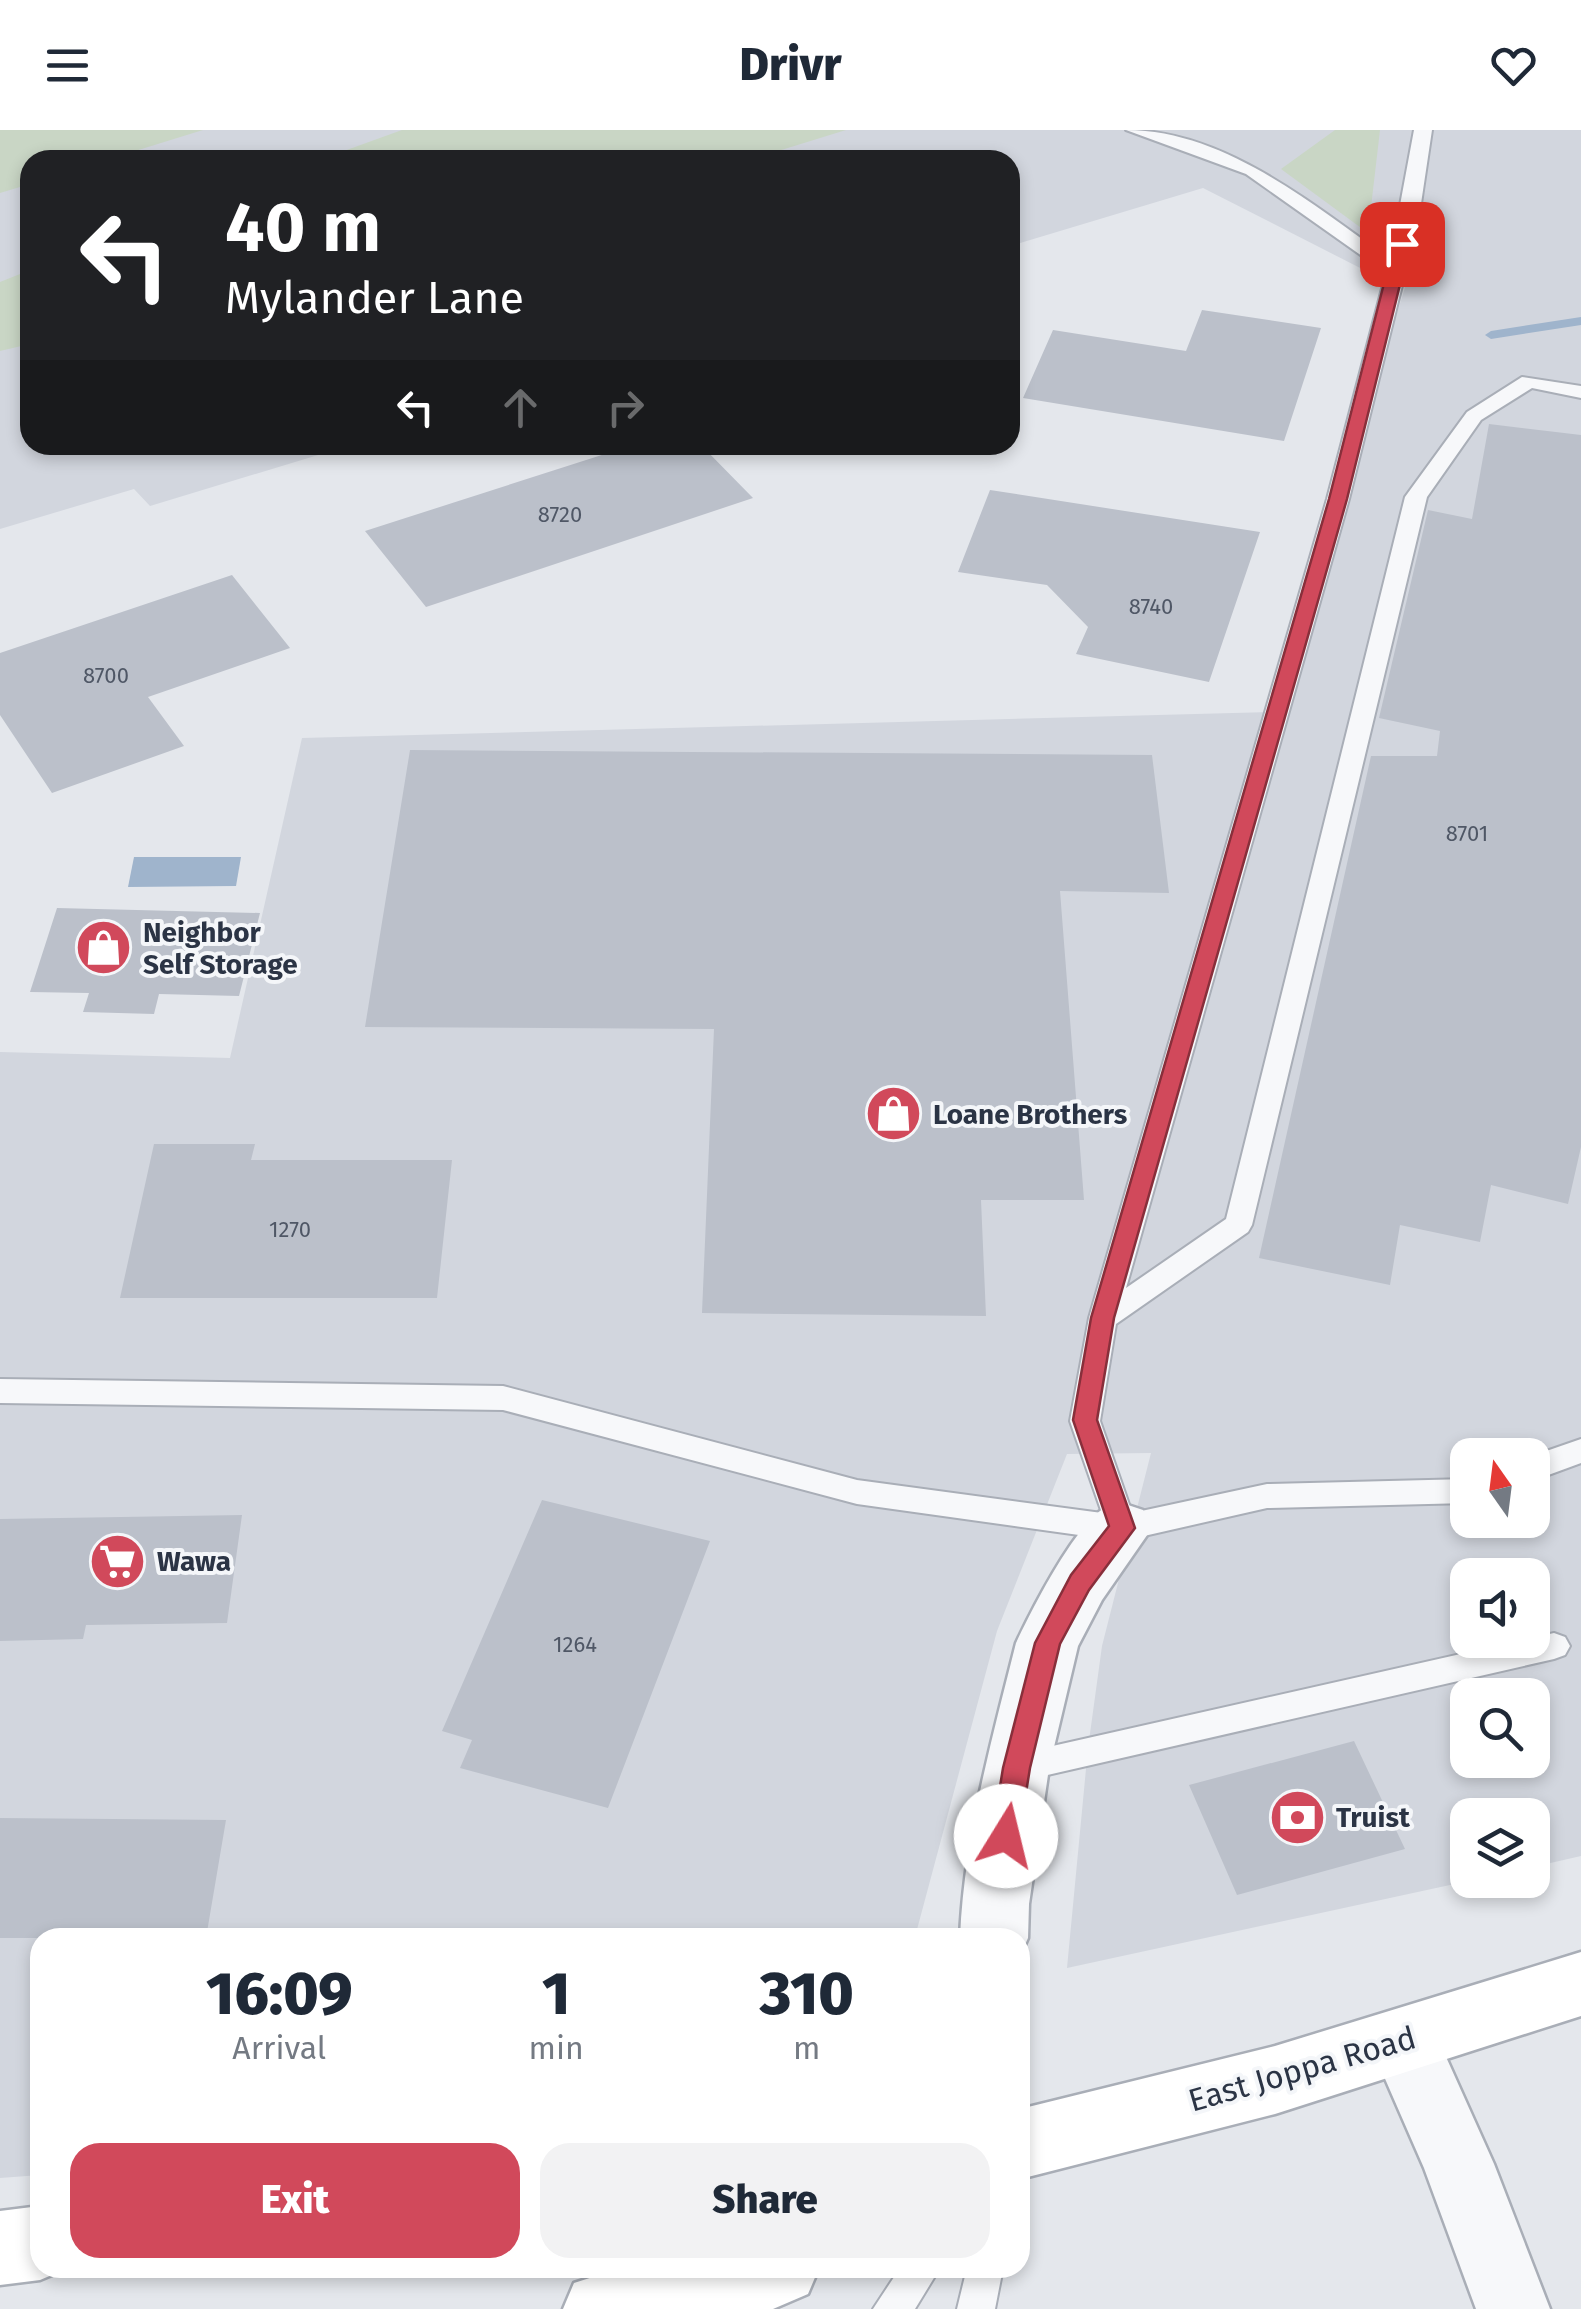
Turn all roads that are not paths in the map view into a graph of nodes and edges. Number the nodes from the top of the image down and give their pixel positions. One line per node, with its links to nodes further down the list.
1 (1135, 130): 3 (lane)
2 (1423, 130): 3 (lane)
3 (1395, 271): 5 (lane)
4 (1581, 392): 5 (lane)
5 (1102, 1318): 10 (lane)
6 (0, 1392): 10 (lane)
7 (1581, 1451): 8 (lane)
8 (1550, 1463)
9 (1450, 1491): 10 (lane)
10 (1122, 1528): 12 (street)
11 (1554, 1646): 12 (lane)
12 (1017, 1768): 13 (street)
13 (994, 1928)
14 (1581, 1984): 15 (main road, East Joppa Road)
15 (1404, 2042): 16 (main road, East Joppa Road); 25 (street)
16 (1030, 2142)
17 (30, 2244): 18 (main road)
18 (0, 2248)
19 (750, 2278): 22 (main road)
20 (915, 2278): 23 (lane)
21 (983, 2278): 24 (lane)
22 (600, 2309)
23 (892, 2309)
24 (976, 2309)
25 (1513, 2309)

